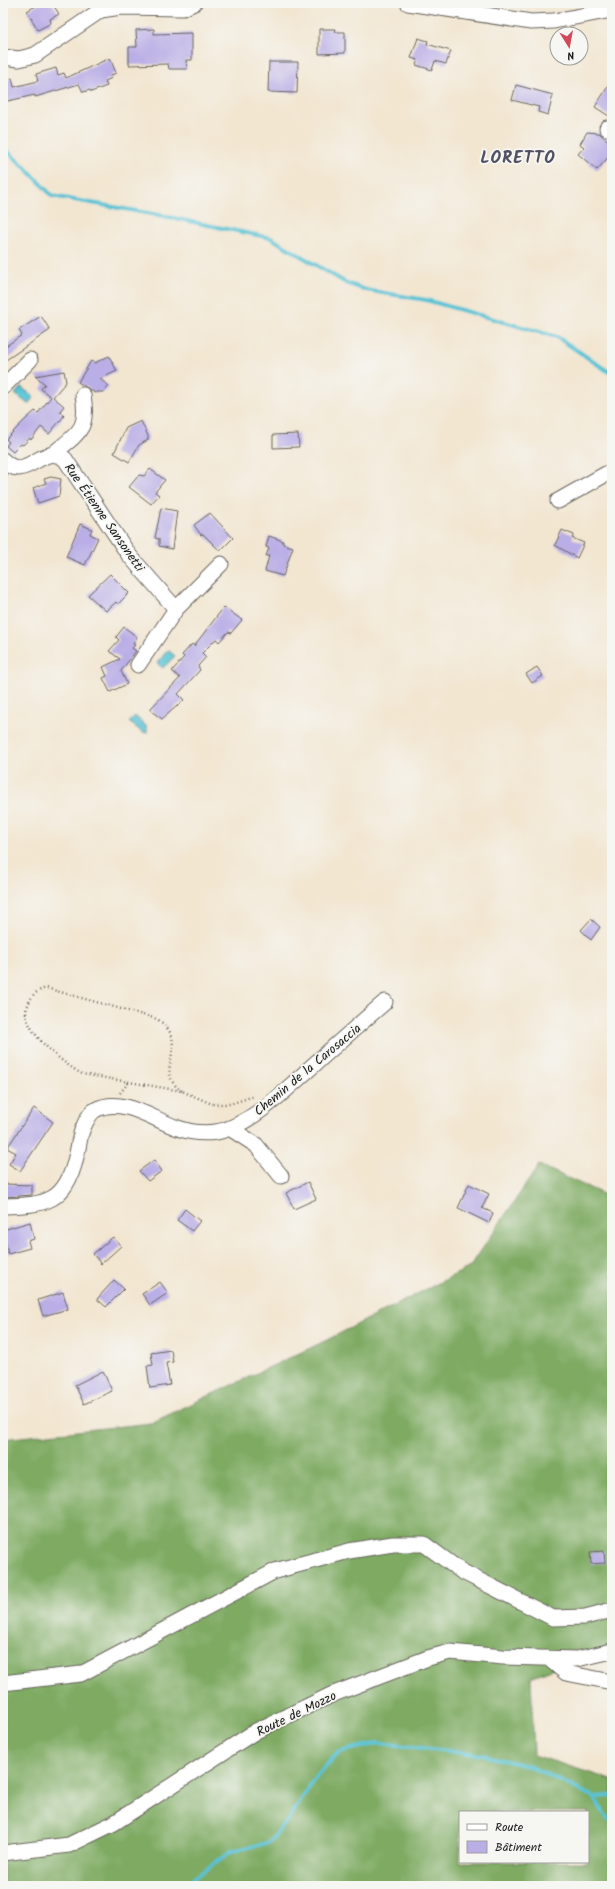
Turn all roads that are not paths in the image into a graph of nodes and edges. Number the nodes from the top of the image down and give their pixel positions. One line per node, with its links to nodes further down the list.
1 (194, 3): 4 (street)
2 (408, 3): 3 (street)
3 (612, 10)
4 (3, 57)
5 (30, 360): 6 (street)
6 (3, 387)
7 (83, 395): 8 (street)
8 (53, 454): 9 (street, Rue Étienne Sansonetti); 13 (street, Rue Étienne Sansonetti)
9 (3, 460)
10 (612, 473): 11 (street)
11 (558, 501)
12 (221, 564): 13 (street)
13 (176, 609): 14 (street)
14 (138, 666)
15 (385, 1002): 16 (street, Chemin de la Carosaccia)
16 (230, 1129): 17 (street); 18 (street, Chemin de la Carosaccia)
17 (281, 1176)
18 (3, 1206)
19 (612, 1610): 23 (street)
20 (612, 1651): 21 (street, Route de Mozzo)
21 (548, 1658): 22 (street); 24 (street, Route de Mozzo)
22 (612, 1682)
23 (3, 1683)
24 (3, 1853)

